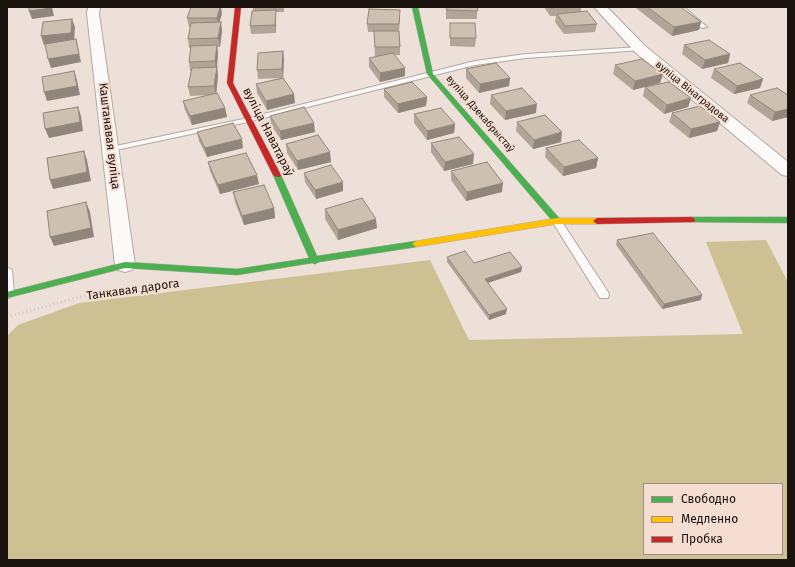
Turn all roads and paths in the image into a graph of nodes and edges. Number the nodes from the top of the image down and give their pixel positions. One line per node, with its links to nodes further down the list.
1 (94, 7): 10 (street, Каштанавая вуліца)
2 (238, 7): 9 (street, вуліца Наватараў)
3 (415, 7): 8 (street, вуліца Дзекабрыстаў)
4 (600, 7): 7 (street, вуліца Вінаградова)
5 (680, 7): 6 (lane)
6 (704, 27)
7 (640, 49): 8 (lane); 11 (street, вуліца Вінаградова)
8 (430, 74): 9 (lane); 13 (street, вуліца Дзекабрыстаў)
9 (248, 120): 10 (lane); 14 (street, вуліца Наватараў)
10 (111, 149): 15 (street, Каштанавая вуліца)
11 (785, 165)
12 (788, 220): 13 (street)
13 (557, 221): 14 (street); 19 (lane)
14 (315, 261): 15 (street)
15 (125, 265): 18 (street)
16 (7, 270): 18 (lane)
17 (155, 286): 20 (path, Танкавая дарога)
18 (8, 295)
19 (604, 295)
20 (7, 318)

